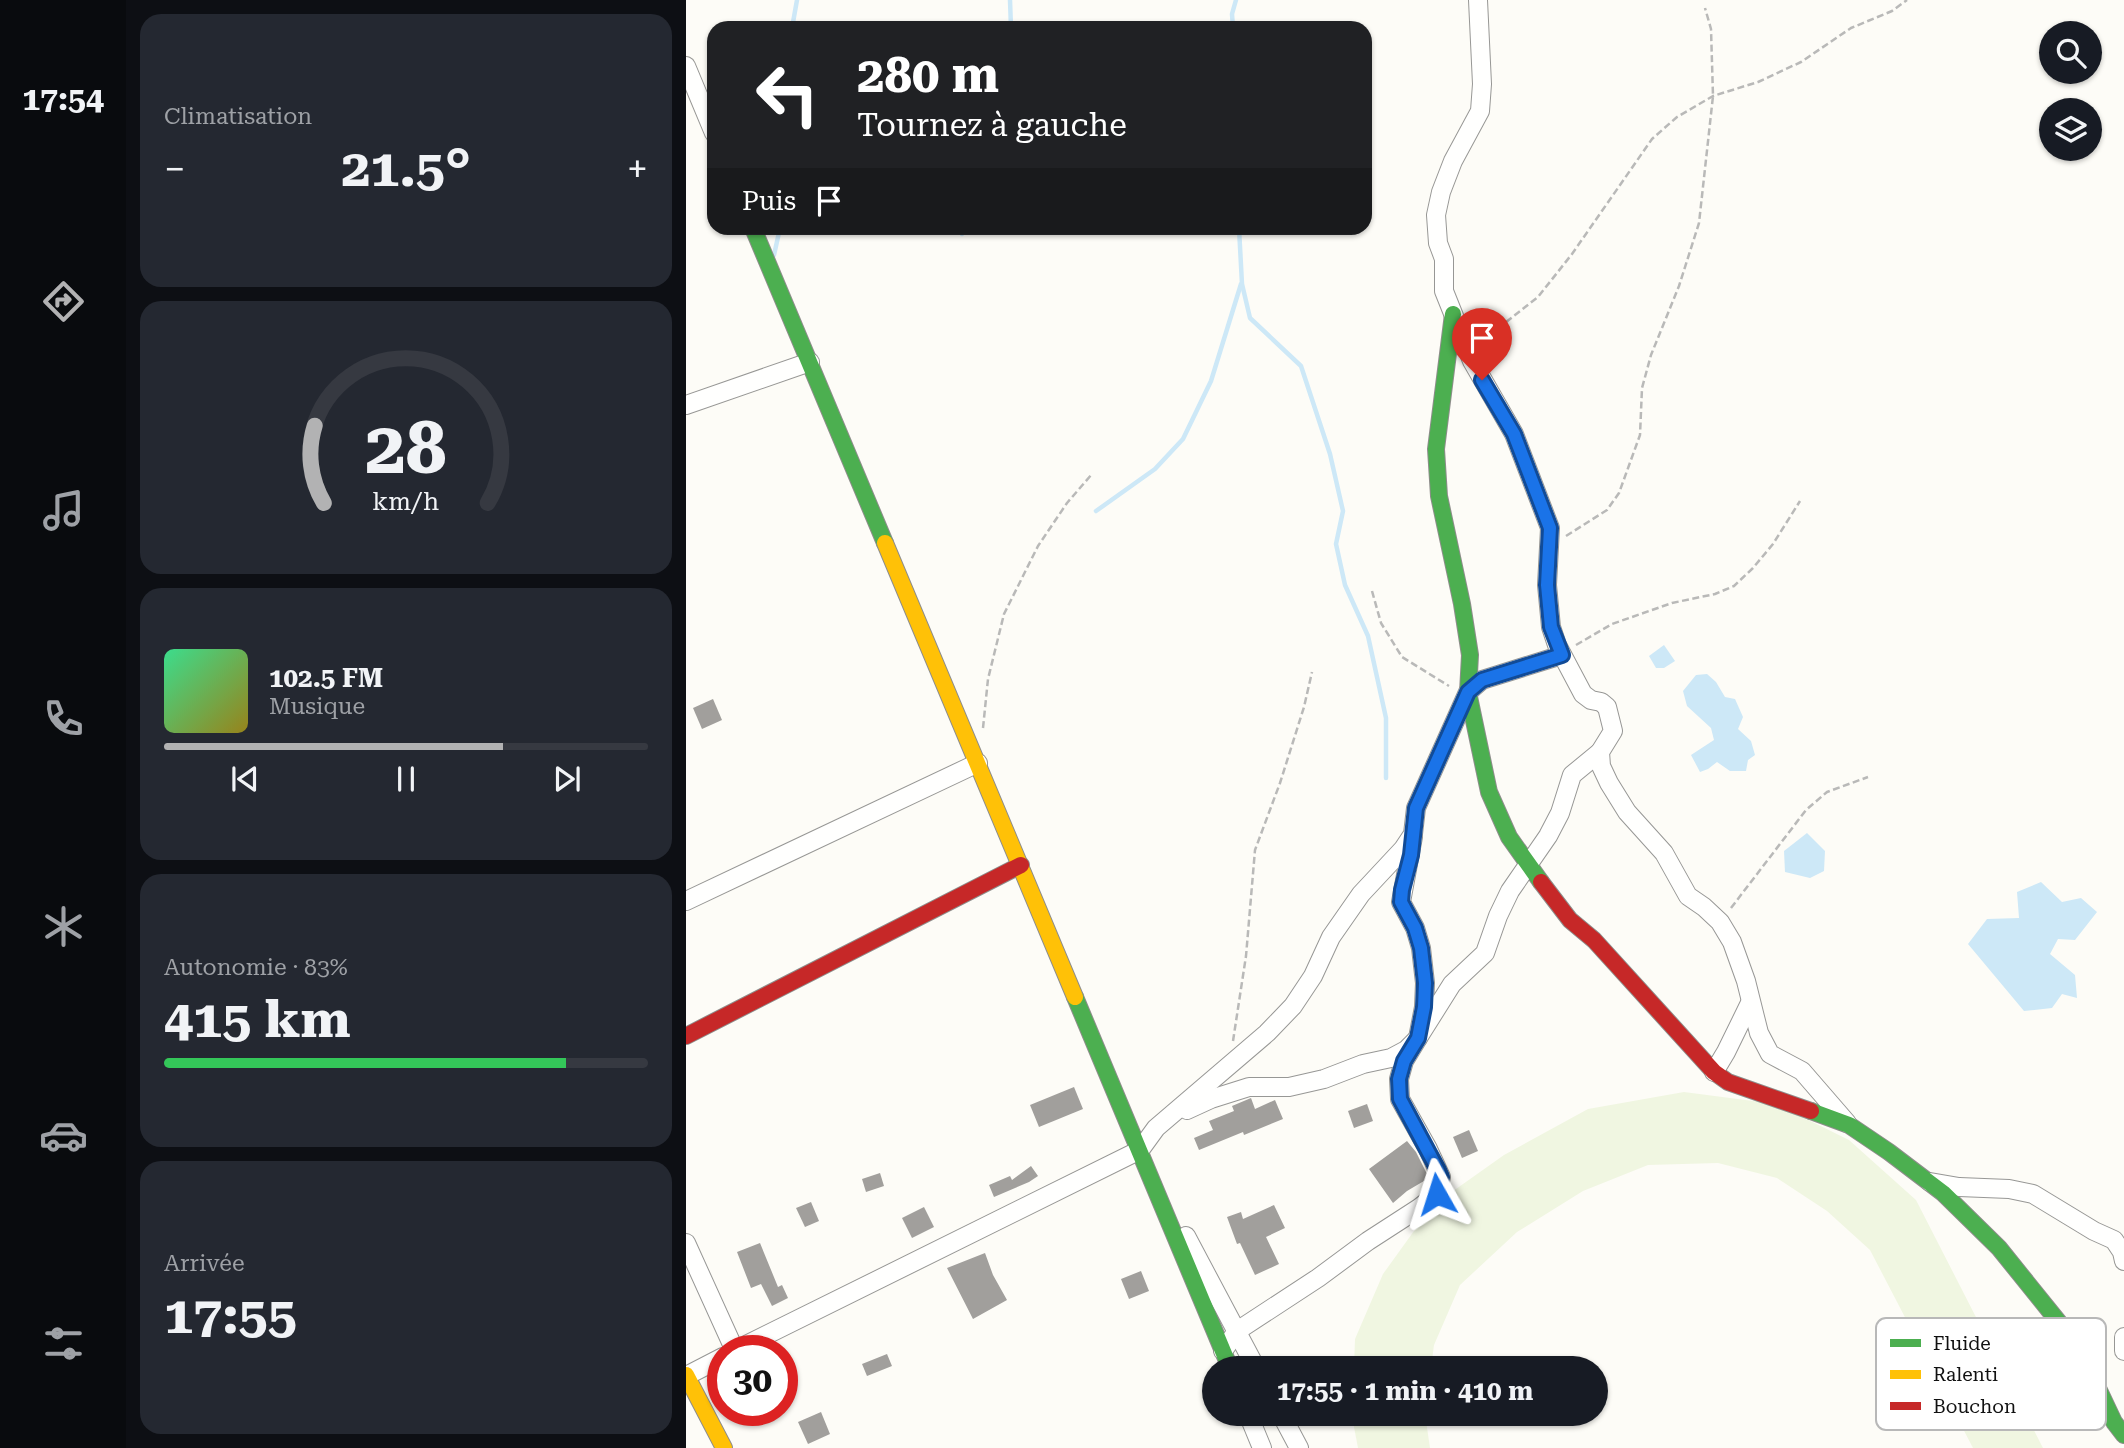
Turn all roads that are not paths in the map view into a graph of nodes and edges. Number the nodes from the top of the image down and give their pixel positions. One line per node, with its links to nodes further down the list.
1 (1478, 0): 5 (street)
2 (686, 68): 3 (street)
3 (707, 117)
4 (757, 235): 6 (main road)
5 (1453, 314): 8 (street); 9 (main road)
6 (810, 362): 7 (street); 11 (main road)
7 (686, 405)
8 (1562, 655): 9 (street); 10 (street)
9 (1468, 692): 12 (street); 13 (main road)
10 (1600, 752): 13 (street); 16 (street)
11 (978, 763): 14 (main road); 15 (street)
12 (1413, 834): 18 (street); 20 (street)
13 (1528, 865): 18 (street); 19 (main road)
14 (1021, 866): 17 (main road); 22 (main road)
15 (686, 901)
16 (1750, 1003): 19 (street); 21 (street)
17 (686, 1036)
18 (1418, 1038): 20 (street); 27 (street)
19 (1714, 1072): 21 (main road)
20 (1170, 1117): 22 (street)
21 (1849, 1125): 23 (main road)
22 (1140, 1150): 27 (street); 29 (street); 32 (main road)
23 (1929, 1182): 25 (street); 26 (main road)
24 (686, 1243): 28 (street)
25 (2124, 1261)
26 (2055, 1318)
27 (1237, 1331): 33 (street); 34 (street)
28 (727, 1335)
29 (766, 1335)
30 (2124, 1336): 31 (street)
31 (2124, 1350)
32 (1224, 1356)
33 (1228, 1356)
34 (1250, 1356)
35 (707, 1365): 36 (street)
36 (686, 1376): 41 (main road)
37 (2106, 1404): 40 (main road)
38 (1253, 1426): 42 (street)
39 (1287, 1426): 43 (street)
40 (2124, 1435)
41 (724, 1448)
42 (1262, 1448)
43 (1299, 1448)

